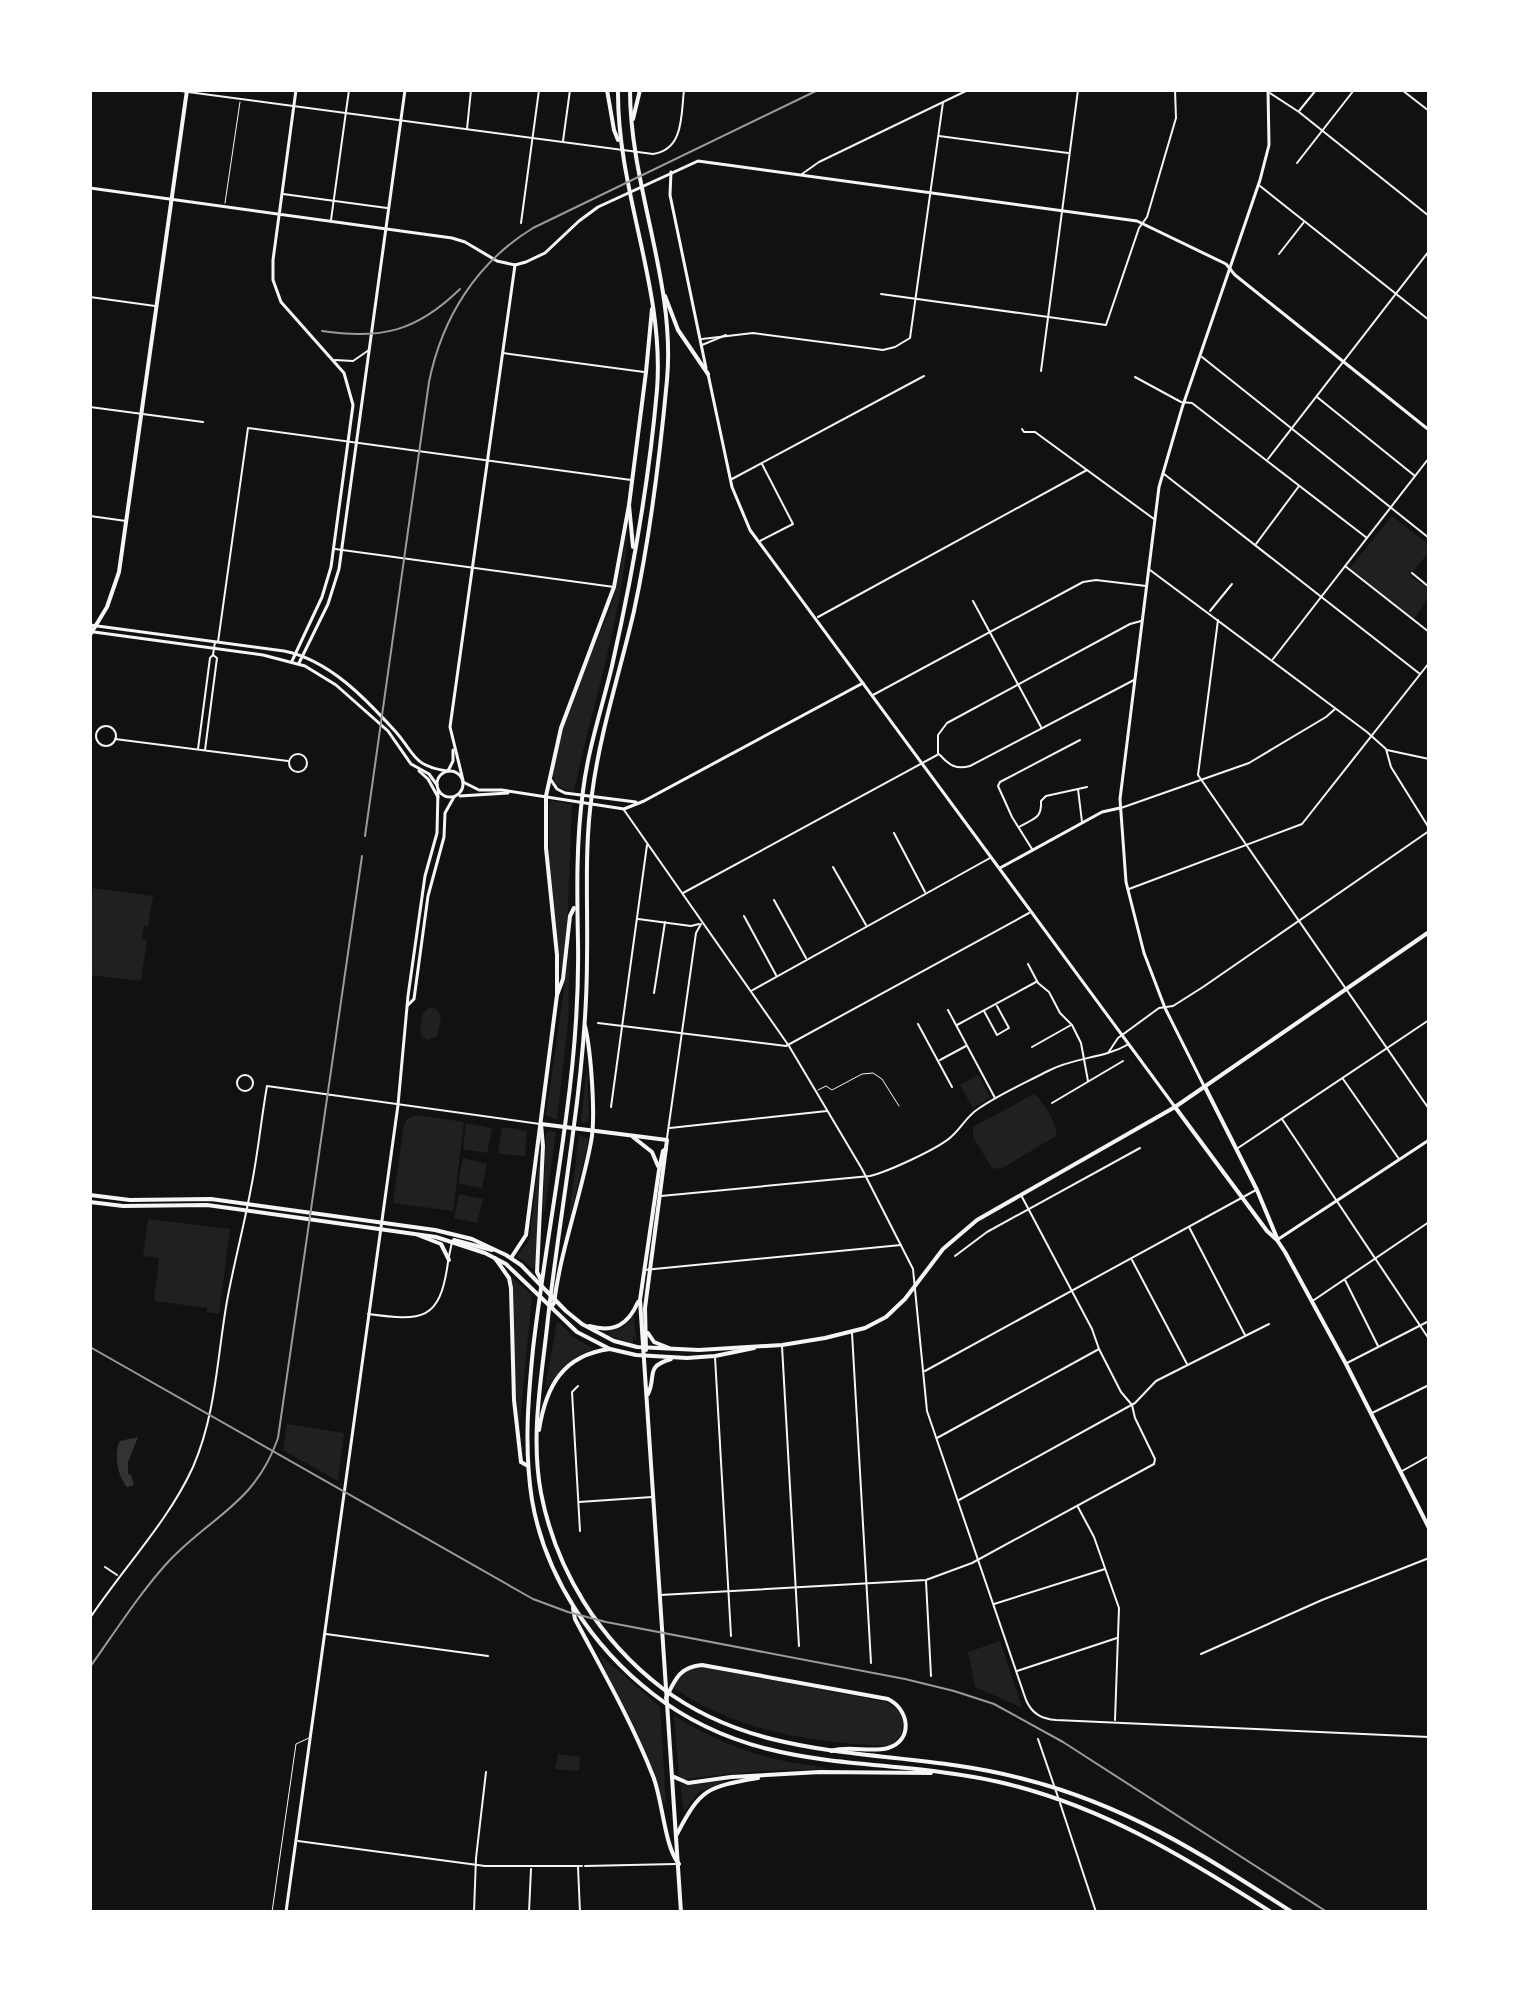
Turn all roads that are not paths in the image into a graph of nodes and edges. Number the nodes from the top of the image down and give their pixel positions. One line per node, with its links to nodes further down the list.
1 (173, 90): 19 (street)
2 (296, 90): 23 (street)
3 (349, 90): 26 (street)
4 (405, 90): 27 (street)
5 (471, 90): 29 (street)
6 (539, 90): 32 (street)
7 (570, 90): 33 (street)
8 (607, 90): 34 (main road)
9 (618, 90): 34 (main road)
10 (630, 90): 28 (main road)
11 (640, 90): 28 (main road)
12 (684, 90): 33 (street)
13 (968, 90): 22 (street)
14 (1078, 90): 35 (street)
15 (1175, 90): 53 (street)
16 (1316, 90): 25 (street)
17 (1354, 90): 30 (street)
18 (1402, 90): 24 (street)
19 (186, 91): 21 (street); 43 (main road)
20 (1268, 91): 25 (street); 39 (street)
21 (240, 99): 23 (street); 45 (lane)
22 (943, 102): 31 (street); 38 (street)
23 (293, 106): 26 (street); 42 (street)
24 (1429, 111)
25 (1299, 112): 30 (street)
26 (346, 114): 27 (street); 44 (street)
27 (400, 121): 29 (street); 46 (street)
28 (632, 125): 59 (main road)
29 (467, 130): 32 (street)
30 (1322, 131): 36 (street); 49 (street)
31 (938, 136): 35 (street); 41 (street)
32 (532, 139): 33 (street); 52 (street)
33 (563, 142)
34 (619, 142): 64 (main road)
35 (1069, 153): 47 (street)
36 (1297, 163)
37 (671, 172): 38 (street); 57 (street); 68 (street)
38 (801, 174): 41 (street)
39 (1259, 185): 51 (street); 58 (street)
40 (90, 188): 43 (street)
41 (930, 192): 47 (street); 63 (street)
42 (282, 194): 44 (street); 48 (street)
43 (172, 199): 45 (street); 65 (main road)
44 (334, 200): 46 (street); 50 (street)
45 (225, 206): 48 (street)
46 (388, 208): 54 (street)
47 (1062, 210): 53 (street); 66 (street)
48 (278, 213): 50 (street); 72 (street)
49 (1429, 216)
50 (331, 220): 54 (street)
51 (1305, 221): 56 (street); 61 (street)
52 (521, 223)
53 (1143, 223): 58 (street); 66 (street)
54 (385, 228): 57 (street); 69 (street)
55 (1429, 251): 61 (street)
56 (1279, 254)
57 (515, 265): 70 (street)
58 (1230, 269): 71 (street); 73 (street)
59 (662, 289): 76 (main road); 209 (main road)
60 (881, 294): 63 (street)
61 (1396, 294): 67 (street); 73 (street)
62 (90, 297): 65 (street)
63 (916, 299): 66 (street); 68 (street)
64 (652, 303): 75 (main road); 110 (main road)
65 (157, 306): 82 (main road)
66 (1047, 318): 74 (street)
67 (1429, 320)
68 (701, 342): 76 (street)
69 (369, 349): 72 (street); 88 (street)
70 (502, 353): 75 (street); 91 (street)
71 (1201, 356): 80 (street); 85 (street)
72 (334, 360): 87 (street)
73 (1343, 362): 79 (street); 86 (street)
74 (1041, 371)
75 (646, 372): 97 (main road)
76 (708, 374): 96 (street)
77 (924, 376): 92 (street)
78 (1135, 377): 80 (street)
79 (1316, 397): 85 (street); 95 (street)
80 (1185, 401): 90 (street); 94 (street)
81 (90, 407): 82 (street)
82 (142, 414): 83 (street); 103 (main road)
83 (203, 422)
84 (1022, 429): 93 (street)
85 (1292, 429): 90 (street); 100 (street)
86 (1429, 430)
87 (348, 442): 88 (street); 108 (street); 129 (street)
88 (356, 443): 91 (street); 109 (street)
89 (1429, 458): 95 (street)
90 (1267, 460): 98 (street)
91 (487, 461): 97 (street); 112 (street)
92 (762, 464): 96 (street); 106 (street)
93 (1087, 470): 102 (street); 122 (street)
94 (1163, 473): 102 (street); 107 (street)
95 (1415, 476): 100 (street)
96 (731, 479): 106 (street)
97 (632, 480): 99 (main road)
98 (1299, 486): 104 (street); 107 (street)
99 (629, 505): 110 (main road); 117 (main road)
100 (1391, 507): 104 (street); 105 (street)
101 (90, 516): 103 (street)
102 (1155, 520): 113 (street)
103 (127, 521): 125 (main road)
104 (1367, 538): 111 (street)
105 (1429, 538)
106 (759, 542): 122 (street)
107 (1255, 545): 119 (street)
108 (333, 549): 109 (street); 131 (street)
109 (341, 550): 112 (street); 133 (street)
110 (633, 552): 185 (main road)
111 (1345, 566): 119 (street); 127 (street)
112 (472, 568): 117 (street); 148 (street)
113 (1149, 569): 116 (street); 121 (street)
114 (1412, 573): 118 (street)
115 (1232, 584): 121 (street)
116 (1146, 586): 124 (street); 126 (street)
117 (614, 587): 157 (main road)
118 (1429, 587)
119 (1321, 597): 134 (street); 138 (street)
120 (973, 601): 126 (street)
121 (1209, 613): 123 (street)
122 (816, 619): 140 (street)
123 (1218, 620): 134 (street); 158 (street)
124 (1141, 621): 139 (street); 141 (street)
125 (93, 625): 128 (main road); 129 (street)
126 (989, 632): 141 (street); 142 (street)
127 (1429, 632)
128 (91, 633): 130 (street)
129 (217, 641): 130 (street); 131 (street)
130 (214, 649): 132 (street); 135 (street)
131 (294, 653): 133 (street); 135 (street)
132 (213, 655): 150 (street); 150 (street)
133 (302, 656): 136 (street); 156 (street)
134 (1272, 660): 143 (street)
135 (292, 661): 136 (street)
136 (299, 663): 155 (street)
137 (1429, 663): 138 (street)
138 (1420, 674): 145 (street)
139 (1134, 680): 144 (street); 169 (street)
140 (863, 683): 142 (street); 168 (street)
141 (1018, 684): 144 (street); 151 (street)
142 (872, 695): 154 (street)
143 (1335, 709): 145 (street); 158 (street)
144 (1042, 728): 151 (street)
145 (1372, 737): 149 (street); 176 (street)
146 (115, 739): 146 (street); 150 (street)
147 (1080, 740): 172 (street)
148 (453, 746): 156 (street); 159 (street)
149 (1386, 749): 152 (street); 173 (street)
150 (202, 751): 153 (street)
151 (939, 754): 154 (street)
152 (1429, 759)
153 (288, 761): 153 (street)
154 (922, 763): 178 (street); 182 (street)
155 (413, 765): 160 (street); 166 (street)
156 (447, 771): 159 (street); 160 (street)
157 (550, 777): 165 (main road); 168 (street)
158 (1201, 780): 169 (street); 176 (street)
159 (463, 781): 164 (street); 167 (street)
160 (437, 785): 163 (street)
161 (1087, 787): 162 (street)
162 (1078, 789): 171 (street); 172 (street)
163 (438, 791): 166 (street); 167 (street)
164 (513, 793): 165 (street); 167 (street)
165 (546, 796): 170 (street); 201 (main road)
166 (438, 797): 204 (street)
167 (455, 797): 204 (street)
168 (644, 801): 170 (street)
169 (1120, 808): 171 (street); 181 (street)
170 (624, 809): 175 (street)
171 (1082, 823): 177 (street)
172 (1018, 827): 177 (street)
173 (1429, 829): 189 (street)
174 (894, 833): 183 (street)
175 (647, 844): 182 (street); 188 (street)
176 (1248, 846): 181 (street); 189 (street)
177 (1033, 850): 180 (street)
178 (992, 857): 180 (street); 183 (street)
179 (833, 867): 192 (street)
180 (1000, 868): 186 (street)
181 (1128, 889): 205 (street)
182 (682, 893): 191 (street)
183 (926, 894): 192 (street)
184 (774, 900): 194 (street)
185 (575, 906): 201 (main road); 281 (main road)
186 (1032, 911): 216 (street); 218 (street)
187 (744, 916): 196 (street)
188 (637, 919): 190 (street); 214 (street)
189 (1299, 920): 198 (street); 205 (street)
190 (665, 922): 191 (street); 200 (street)
191 (702, 923): 199 (street); 215 (street)
192 (867, 926): 194 (street)
193 (1429, 932): 198 (main road)
194 (807, 959): 196 (street)
195 (1028, 964): 197 (street)
196 (777, 976): 199 (street)
197 (1037, 982): 203 (street); 213 (street)
198 (1347, 989): 221 (street); 230 (main road)
199 (750, 991): 218 (street)
200 (654, 993)
201 (557, 995): 241 (main road)
202 (401, 1004): 204 (street)
203 (996, 1004): 207 (street); 207 (street)
204 (408, 1005): 234 (street)
205 (1165, 1008): 216 (street); 230 (street)
206 (948, 1010): 212 (street)
207 (984, 1010): 212 (street)
208 (1429, 1020): 221 (street)
209 (584, 1021): 243 (main road); 279 (main road)
210 (598, 1023): 214 (street)
211 (918, 1024): 224 (street)
212 (956, 1025): 219 (street)
213 (1072, 1025): 220 (street); 223 (street)
214 (623, 1026): 215 (street); 236 (street)
215 (682, 1034): 218 (street); 242 (street)
216 (1123, 1035): 217 (street); 222 (street)
217 (1129, 1043): 222 (street); 237 (street)
218 (788, 1045): 231 (street)
219 (967, 1046): 224 (street); 232 (street)
220 (1032, 1047)
221 (1386, 1047): 226 (street); 238 (street)
222 (1107, 1054): 223 (street)
223 (1083, 1059): 227 (street); 232 (street)
224 (938, 1061): 229 (street)
225 (1123, 1061): 227 (street)
226 (1343, 1078): 240 (street); 250 (street)
227 (1088, 1081): 233 (street)
228 (253, 1084): 228 (street)
229 (952, 1087)
230 (1205, 1087): 237 (main road); 249 (main road)
231 (816, 1091): 235 (lane); 239 (street)
232 (996, 1099): 252 (street)
233 (1052, 1103)
234 (398, 1105): 241 (street); 261 (street); 263 (street)
235 (899, 1106)
236 (611, 1107)
237 (1175, 1107): 254 (main road); 257 (main road)
238 (1429, 1109)
239 (828, 1111): 242 (street); 252 (street)
240 (1282, 1119): 249 (street); 258 (street)
241 (541, 1124): 243 (main road); 274 (main road); 281 (main road)
242 (669, 1128): 245 (street)
243 (593, 1131): 244 (main road); 279 (main road)
244 (631, 1136): 245 (main road); 251 (main road)
245 (667, 1140): 248 (main road)
246 (1429, 1140): 250 (street)
247 (1140, 1148): 262 (street)
248 (666, 1149): 251 (main road); 256 (main road)
249 (1237, 1149): 253 (main road)
250 (1400, 1160): 258 (street)
251 (659, 1170): 256 (main road)
252 (866, 1176): 256 (street); 270 (street)
253 (1257, 1190): 257 (street); 268 (main road)
254 (1020, 1194): 262 (street); 282 (main road)
255 (90, 1195): 260 (main road)
256 (658, 1196): 278 (main road)
257 (1242, 1197): 265 (street); 268 (main road)
258 (1337, 1201): 268 (street); 276 (street)
259 (90, 1202): 260 (main road)
260 (221, 1203): 266 (main road)
261 (248, 1204): 263 (street); 328 (street)
262 (1028, 1209): 272 (street); 283 (street)
263 (381, 1222): 286 (street)
264 (1429, 1223): 276 (street)
265 (1188, 1226): 275 (street); 293 (street)
266 (399, 1228): 267 (main road); 271 (main road)
267 (412, 1233): 269 (main road); 277 (main road)
268 (1277, 1240): 285 (main road)
269 (452, 1241): 271 (main road); 273 (main road); 277 (street)
270 (902, 1245): 278 (street); 282 (street)
271 (502, 1252): 274 (main road)
272 (955, 1256)
273 (495, 1258): 298 (main road); 316 (main road)
274 (511, 1258): 288 (main road)
275 (1132, 1258): 283 (street); 306 (street)
276 (1375, 1258): 280 (street); 290 (street)
277 (449, 1260): 286 (street)
278 (646, 1270): 284 (main road); 291 (main road)
279 (555, 1277): 314 (main road)
280 (1344, 1279): 285 (street); 297 (street)
281 (541, 1281): 316 (main road)
282 (916, 1283): 292 (main road); 307 (street)
283 (1073, 1290): 300 (street); 307 (street)
284 (640, 1300): 288 (main road); 299 (main road)
285 (1313, 1300): 305 (main road)
286 (368, 1314): 337 (street)
287 (1429, 1321): 290 (street)
288 (582, 1324): 299 (main road)
289 (1269, 1324): 293 (street)
290 (1420, 1325): 294 (street); 297 (street)
291 (645, 1327): 299 (main road); 301 (main road)
292 (852, 1332): 295 (main road); 330 (street)
293 (1246, 1336): 306 (street)
294 (1429, 1339)
295 (782, 1345): 296 (main road); 331 (street)
296 (755, 1347): 301 (main road); 303 (main road)
297 (1378, 1347): 305 (street)
298 (610, 1349): 302 (main road); 314 (main road)
299 (644, 1349): 301 (main road); 302 (main road)
300 (1099, 1349): 311 (street); 313 (street)
301 (676, 1350)
302 (644, 1356): 304 (main road); 310 (main road)
303 (715, 1356): 304 (main road); 332 (street)
304 (675, 1357): 310 (main road)
305 (1346, 1364): 312 (main road)
306 (1188, 1365): 311 (street)
307 (924, 1372): 313 (street)
308 (1429, 1385): 312 (street)
309 (578, 1386): 320 (street)
310 (646, 1396): 318 (main road)
311 (1132, 1405): 319 (street); 321 (street)
312 (1371, 1414): 317 (main road)
313 (936, 1438): 319 (street)
314 (537, 1440): 351 (main road)
315 (1429, 1456): 317 (street)
316 (528, 1466): 334 (main road)
317 (1401, 1471): 322 (main road)
318 (654, 1497): 320 (street); 333 (main road)
319 (957, 1501): 325 (street)
320 (578, 1502): 323 (street)
321 (1078, 1506): 325 (street); 327 (street)
322 (1429, 1528)
323 (580, 1531)
324 (1429, 1558): 341 (street)
325 (977, 1560): 329 (street); 335 (street)
326 (105, 1567): 328 (street)
327 (1105, 1569): 335 (street); 339 (street)
328 (118, 1576): 336 (street)
329 (926, 1580): 330 (street); 345 (street)
330 (866, 1584): 331 (street); 343 (street)
331 (797, 1588): 332 (street); 340 (street)
332 (728, 1591): 333 (street); 338 (street)
333 (659, 1595): 346 (main road)
334 (573, 1605): 353 (main road); 358 (main road)
335 (993, 1605): 344 (street)
336 (90, 1618)
337 (325, 1634): 342 (street); 348 (street)
338 (731, 1636)
339 (1119, 1638): 344 (street); 347 (street)
340 (799, 1646)
341 (1201, 1654)
342 (488, 1656)
343 (871, 1663)
344 (1016, 1671): 347 (street)
345 (931, 1676)
346 (666, 1698): 351 (main road); 355 (main road)
347 (1115, 1722): 349 (street)
348 (311, 1737): 357 (street); 362 (lane)
349 (1429, 1737)
350 (1038, 1739): 368 (street)
351 (831, 1751): 370 (main road)
352 (486, 1772): 359 (street)
353 (940, 1772): 354 (main road); 369 (main road)
354 (774, 1775): 355 (main road); 356 (main road)
355 (672, 1776): 356 (main road)
356 (677, 1834): 358 (main road)
357 (297, 1841): 359 (street); 363 (street)
358 (679, 1864): 360 (street); 367 (main road)
359 (476, 1865): 361 (street); 364 (street)
360 (578, 1866): 361 (street); 366 (street)
361 (531, 1868): 365 (street)
362 (272, 1912)
363 (286, 1912)
364 (474, 1912)
365 (529, 1912)
366 (580, 1912)
367 (681, 1912)
368 (1096, 1912)
369 (1271, 1912)
370 (1292, 1912)

